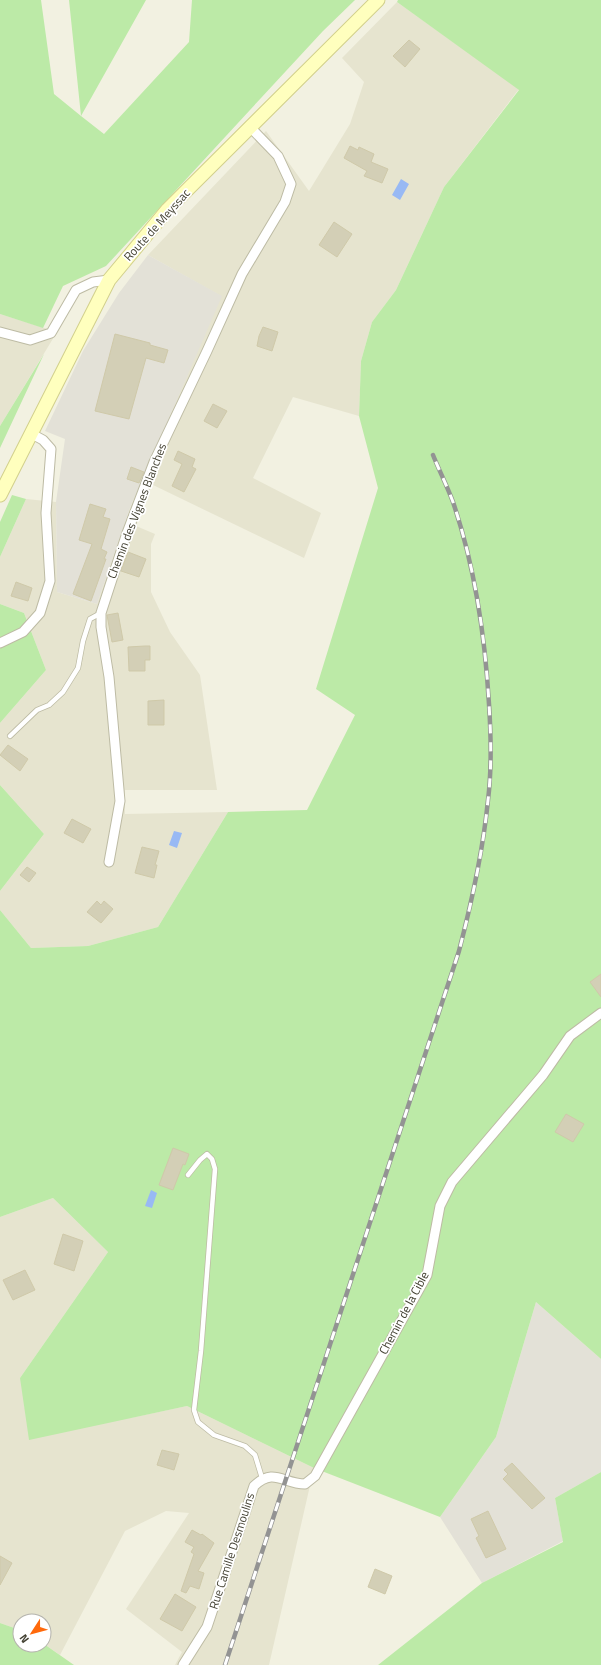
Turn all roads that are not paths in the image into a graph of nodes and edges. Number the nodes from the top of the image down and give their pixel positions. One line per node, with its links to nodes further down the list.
1 (378, 0): 2 (main road, Route de Meyssac)
2 (250, 128): 3 (main road, Route de Meyssac); 7 (street, Chemin des Vignes Blanches)
3 (109, 280): 4 (street); 5 (main road, Route de Meyssac)
4 (0, 332)
5 (30, 434): 6 (main road, Route de Meyssac); 8 (street)
6 (0, 496)
7 (100, 613): 9 (lane); 10 (street, Chemin des Vignes Blanches)
8 (0, 643)
9 (10, 736)
10 (109, 862)
11 (601, 1013): 14 (street, Chemin de la Cible)
12 (188, 1175): 13 (lane)
13 (262, 1478): 14 (street, Rue Camille Desmoulins); 15 (street, Rue Camille Desmoulins)
14 (305, 1484)
15 (184, 1665)

